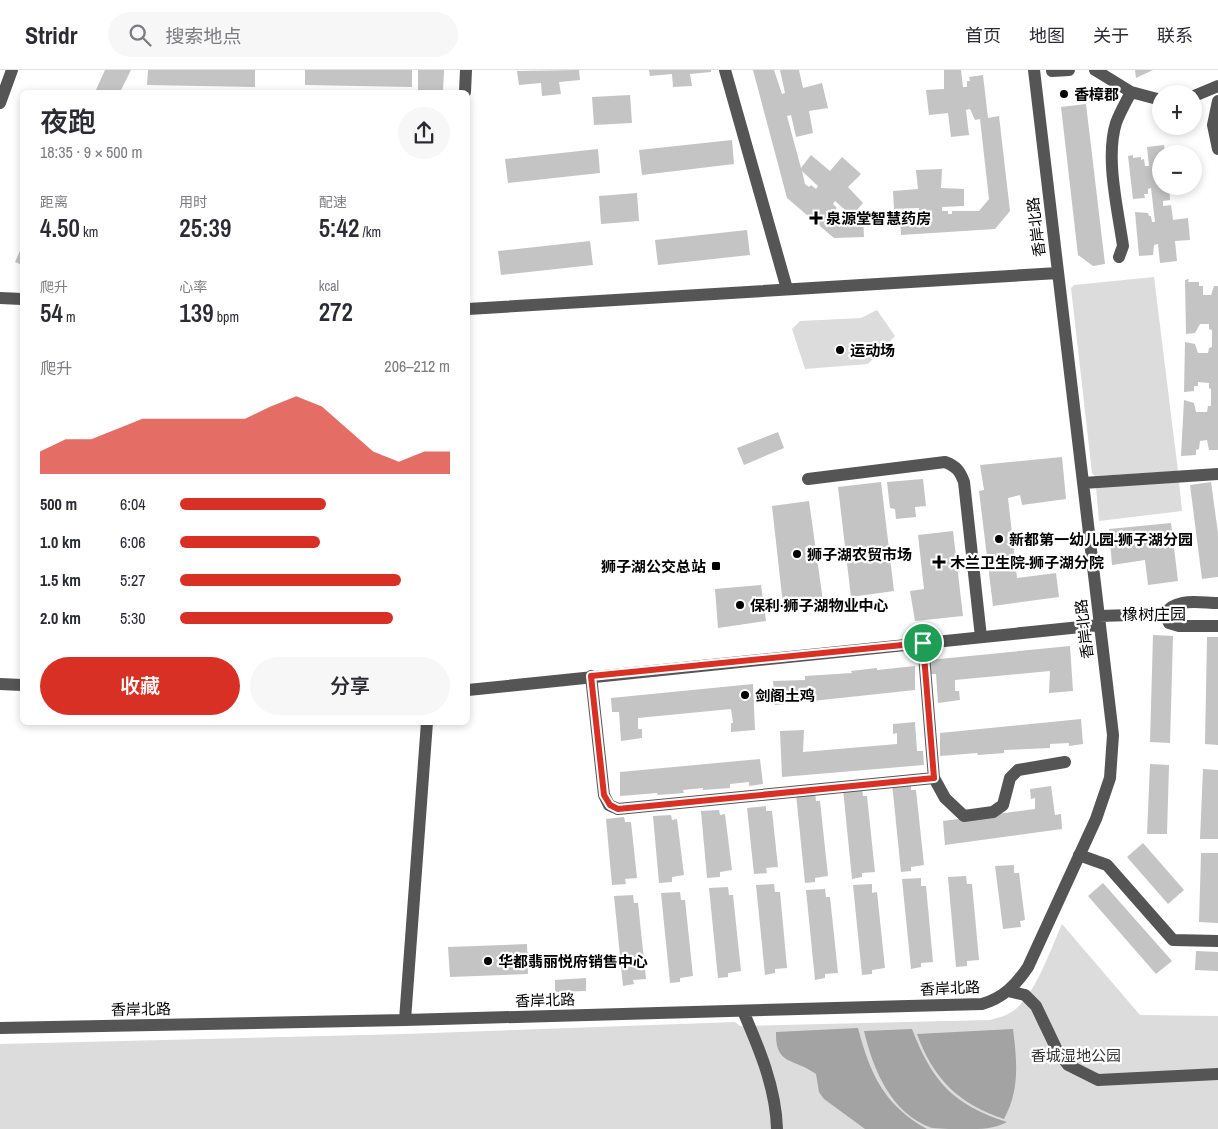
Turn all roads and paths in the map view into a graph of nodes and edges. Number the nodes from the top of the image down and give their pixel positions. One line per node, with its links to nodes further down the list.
1 (12, 70): 14 (street)
2 (466, 70): 9 (street)
3 (725, 70): 18 (street)
4 (1034, 70): 17 (street, 香岸北路)
5 (1069, 70): 7 (street)
6 (1095, 70): 10 (street)
7 (1052, 71)
8 (1218, 86): 11 (street)
9 (465, 90)
10 (1131, 92): 12 (street); 16 (street)
11 (1202, 93)
12 (1152, 98)
13 (1218, 102): 15 (street)
14 (0, 104)
15 (1218, 148)
16 (1119, 257)
17 (1058, 273): 18 (street); 24 (street, 香岸北路)
18 (787, 289): 21 (street)
19 (0, 298): 20 (street)
20 (20, 299)
21 (470, 309)
22 (1218, 474): 24 (street)
23 (808, 479): 29 (street)
24 (1083, 483): 27 (street, 香岸北路)
25 (1218, 603): 26 (street)
26 (1165, 614): 27 (street); 28 (street)
27 (1099, 620): 29 (street); 38 (street, 香岸北路)
28 (1218, 626)
29 (981, 637): 30 (street)
30 (923, 643): 31 (street); 37 (street)
31 (591, 676): 34 (street); 37 (street)
32 (0, 684): 33 (street)
33 (20, 684)
34 (470, 690)
35 (427, 725): 44 (street)
36 (1065, 762): 37 (street)
37 (934, 778)
38 (1079, 855): 39 (street); 40 (street, 香岸北路)
39 (1218, 941)
40 (1019, 981): 41 (street, 香岸北路); 42 (street)
41 (1008, 991): 42 (street); 43 (street, 香岸北路)
42 (1025, 995): 46 (street)
43 (743, 1011): 44 (street, 香岸北路); 47 (street)
44 (405, 1020): 45 (street, 香岸北路)
45 (0, 1028)
46 (1218, 1074)
47 (777, 1129)

